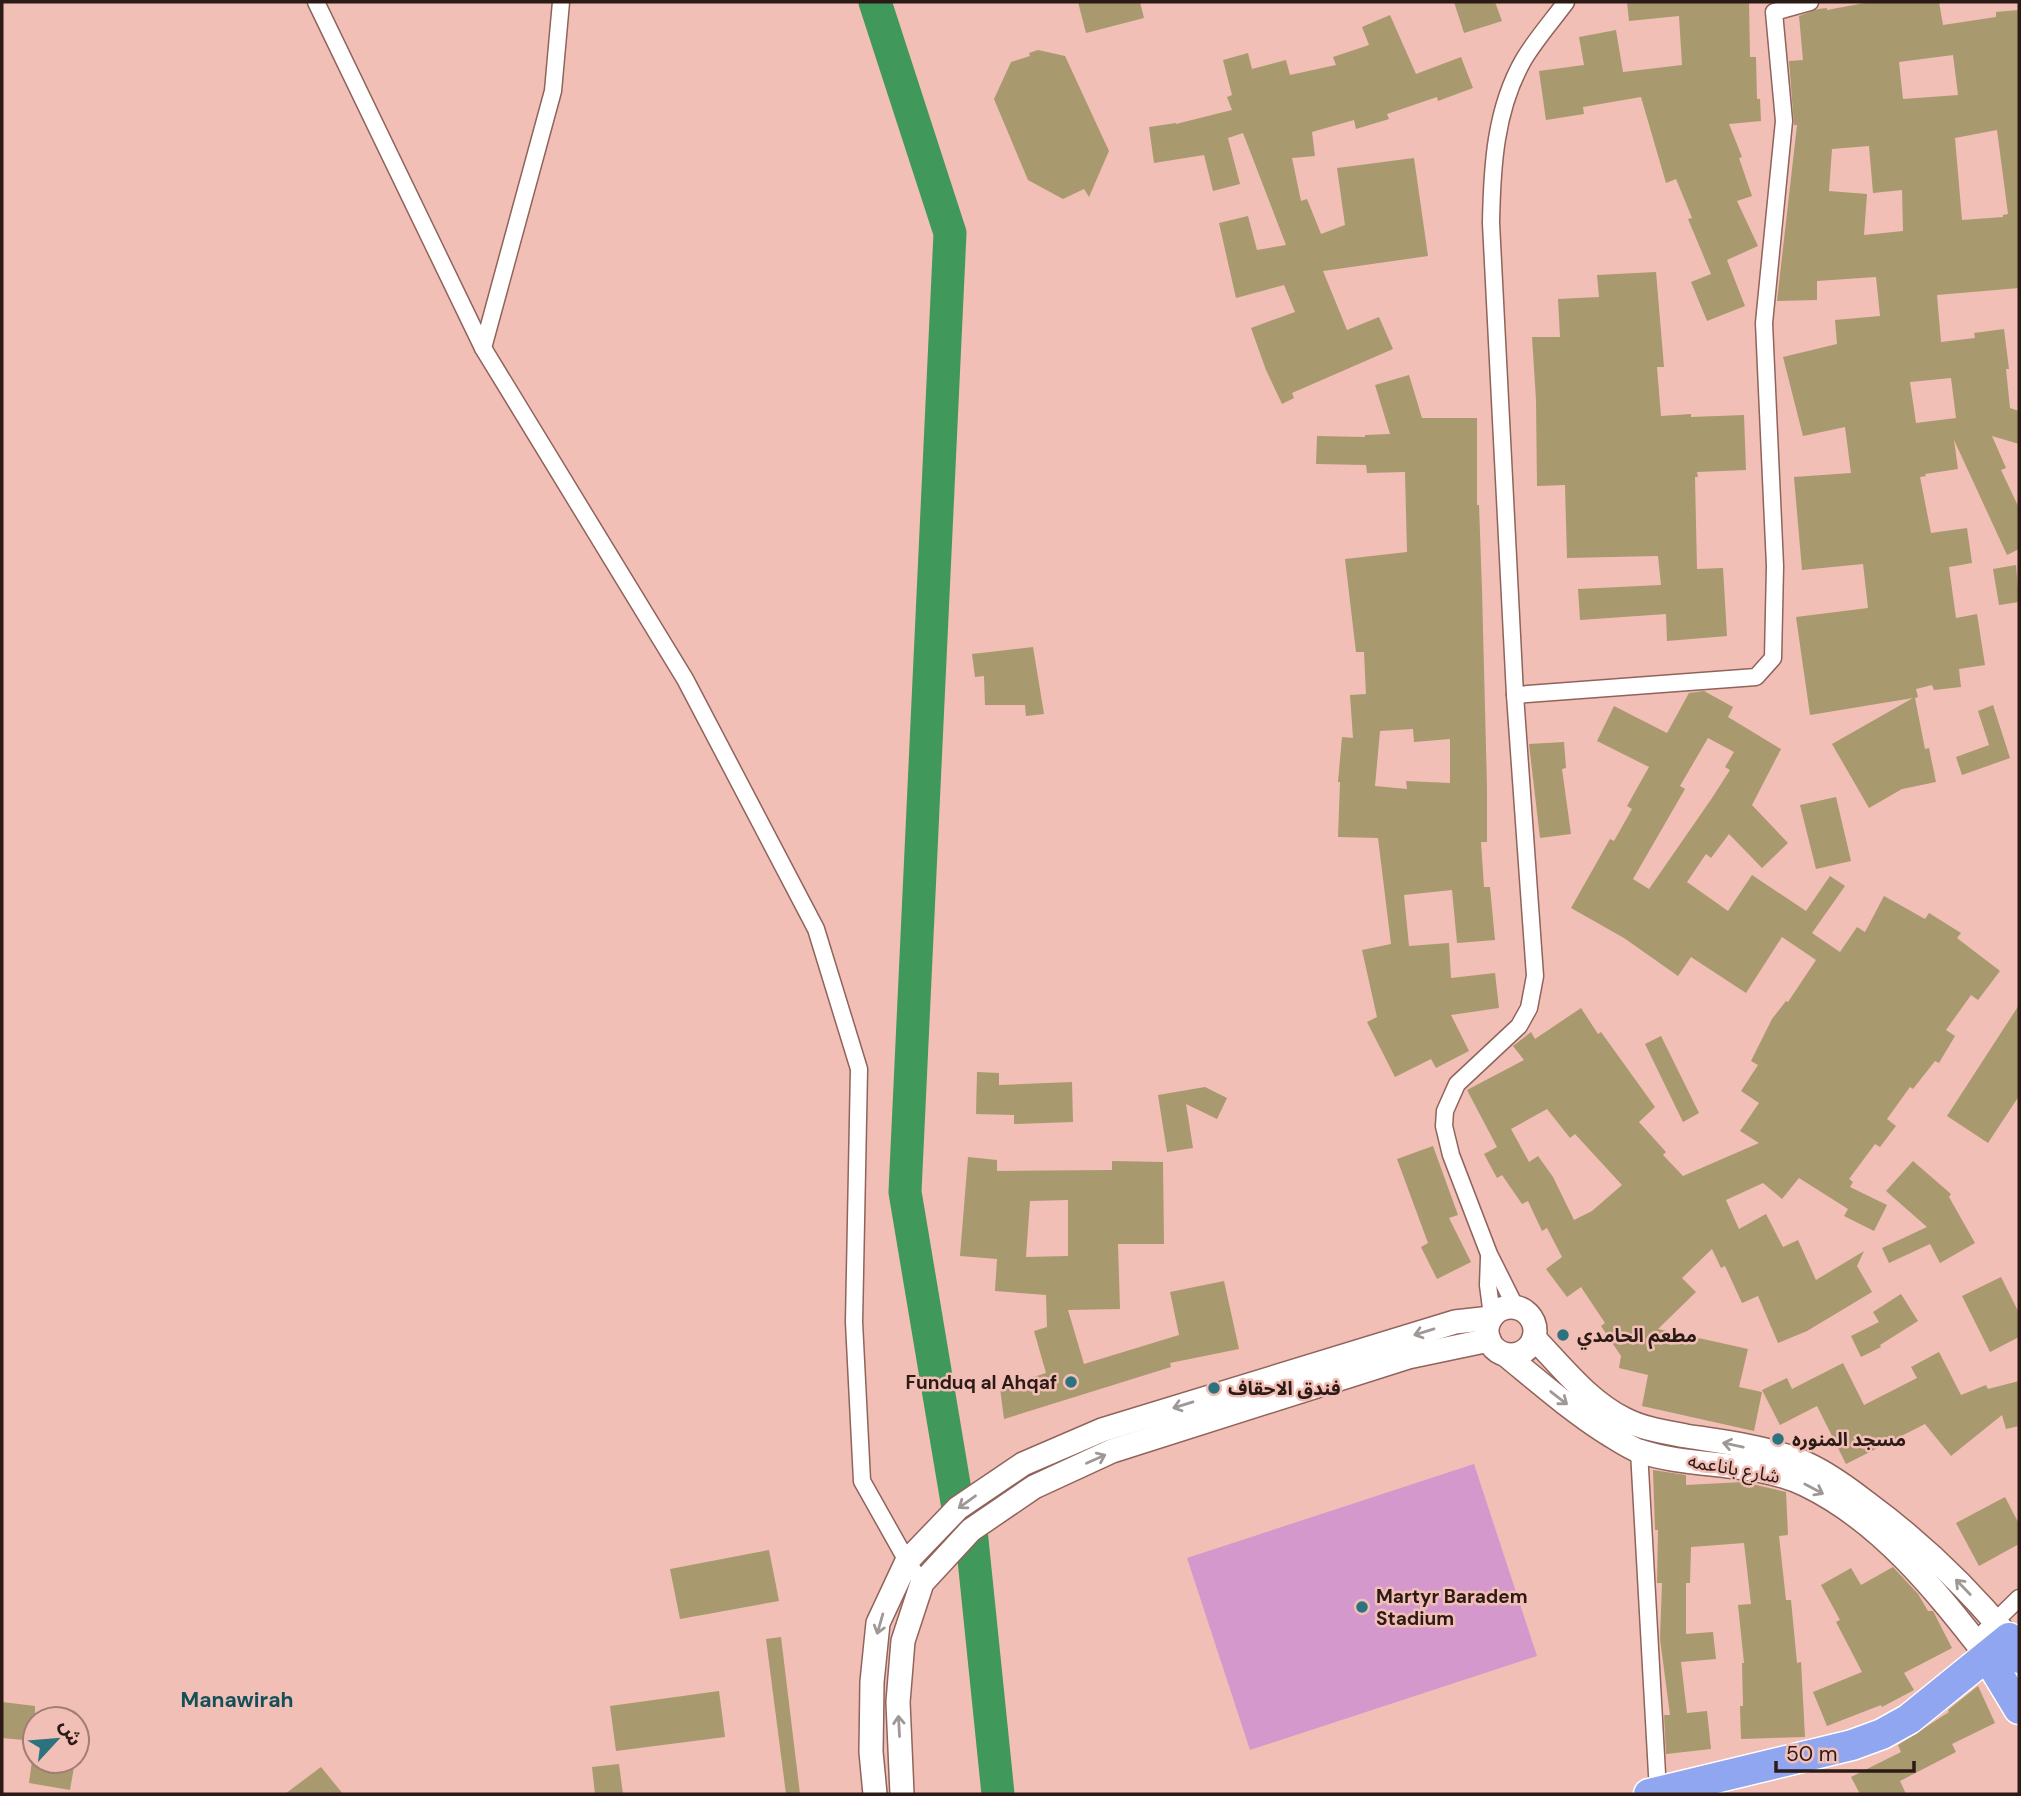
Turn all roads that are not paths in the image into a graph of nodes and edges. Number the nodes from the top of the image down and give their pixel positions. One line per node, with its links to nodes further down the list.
1 (316, 2): 5 (street)
2 (561, 2): 5 (street)
3 (1566, 2): 6 (street)
4 (1810, 2): 6 (street)
5 (483, 348): 13 (street)
6 (1515, 695): 7 (street)
7 (1489, 1254): 8 (street); 9 (street)
8 (1516, 1308): 9 (street); 10 (street, شارع باناعمه)
9 (1494, 1332): 10 (street); 11 (street); 12 (street, شارع باناعمه, one-way to 12)
10 (1534, 1338): 16 (street, شارع باناعمه, one-way to 10)
11 (1270, 1389): 13 (street, one-way to 13); 14 (street, one-way to 11)
12 (1639, 1451): 16 (street, شارع باناعمه, one-way to 16); 18 (street)
13 (907, 1561): 14 (street); 19 (street, one-way to 19)
14 (922, 1583): 20 (street, one-way to 14)
15 (2019, 1598): 16 (street)
16 (2001, 1640): 17 (highway, شارع باناعمه); 18 (highway)
17 (2019, 1709)
18 (1653, 1793)
19 (875, 1794)
20 (902, 1794)

